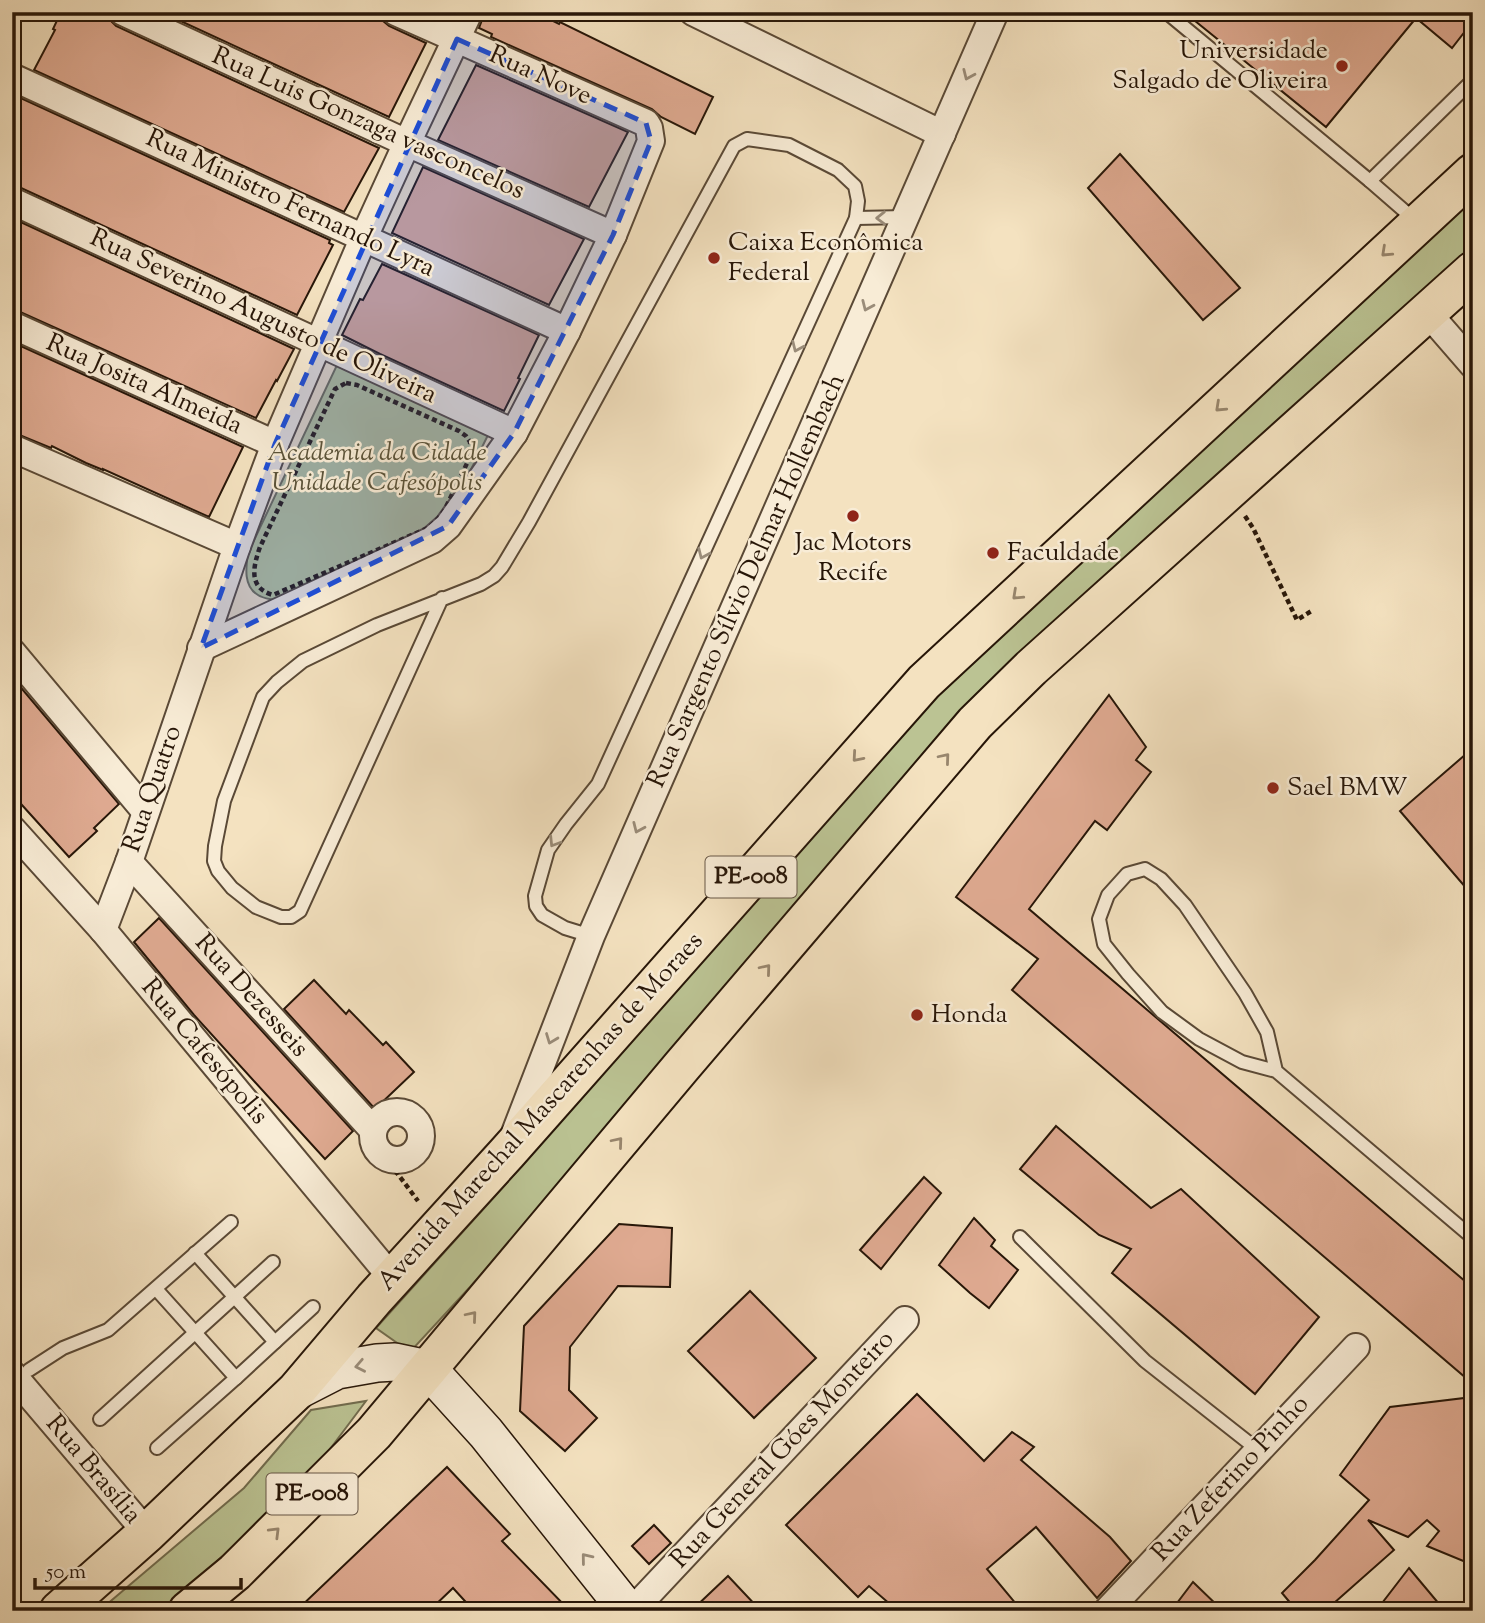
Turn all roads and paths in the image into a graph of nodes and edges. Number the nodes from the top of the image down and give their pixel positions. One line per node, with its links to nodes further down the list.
1 (123, 12): 11 (street, Rua Luis Gonzaga vasconcelos)
2 (396, 12): 7 (street, Rua Nove)
3 (470, 12): 7 (street, Rua Quatro)
4 (693, 12): 10 (street)
5 (995, 12): 10 (street, Rua Sargento Sílvio Delmar Hollembach, one-way to 10)
6 (1166, 12): 13 (lane)
7 (457, 39): 11 (street, Rua Quatro); 18 (street, Rua Nove)
8 (12, 77): 19 (street, Rua Ministro Fernando Lyra)
9 (1473, 80): 13 (lane)
10 (942, 134): 15 (street, Rua Sargento Sílvio Delmar Hollembach)
11 (407, 143): 18 (street, Rua Luis Gonzaga vasconcelos); 19 (street, Rua Quatro)
12 (1473, 173): 17 (highway, Avenida Marechal Mascarenhas de Moraes / PE-008)
13 (1370, 181): 17 (lane)
14 (12, 201): 24 (street, Rua Severino Augusto de Oliveira)
15 (906, 217): 16 (lane, one-way to 16); 40 (street, Rua Sargento Sílvio Delmar Hollembach, one-way to 40)
16 (856, 218): 32 (lane); 40 (lane, one-way to 40)
17 (1418, 223): 43 (highway, Avenida Marechal Mascarenhas de Moraes / PE-008, one-way to 43)
18 (613, 235): 23 (street)
19 (364, 237): 23 (street, Rua Ministro Fernando Lyra); 24 (street, Rua Quatro)
20 (1473, 271): 21 (highway, PE-008)
21 (1427, 312): 25 (street); 29 (highway, PE-008)
22 (12, 325): 27 (street, Rua Josita Almeida)
23 (567, 331): 26 (street)
24 (319, 342): 26 (street, Rua Severino Augusto de Oliveira); 27 (street, Rua Quatro)
25 (1473, 365)
26 (514, 433): 34 (street)
27 (275, 444): 30 (street, Rua Quatro)
28 (12, 448): 30 (street)
29 (1228, 491): 33 (path); 59 (highway, PE-008, one-way to 29)
30 (237, 546): 34 (street, Rua Quatro)
31 (263, 592): 31 (path)
32 (442, 598): 32 (lane)
33 (1313, 610)
34 (201, 648): 36 (street, Rua Quatro)
35 (12, 652): 36 (street)
36 (145, 811): 38 (street, Rua Quatro)
37 (12, 829): 39 (street, Rua Cafesópolis)
38 (129, 862): 39 (street, Rua Quatro); 42 (street, Rua Dezesseis)
39 (103, 930): 51 (street, Rua Cafesópolis)
40 (591, 936): 43 (street, Rua Sargento Sílvio Delmar Hollembach, one-way to 43)
41 (1276, 1071): 41 (lane); 48 (lane)
42 (373, 1130): 44 (street); 44 (street)
43 (507, 1153): 51 (highway, Avenida Marechal Mascarenhas de Moraes / PE-008)
44 (385, 1157): 45 (path)
45 (421, 1203)
46 (230, 1222): 49 (lane)
47 (1020, 1237): 65 (lane)
48 (1473, 1238)
49 (195, 1253): 52 (lane); 53 (lane)
50 (273, 1262): 53 (lane)
51 (392, 1279): 62 (highway, Avenida Marechal Mascarenhas de Moraes / PE-008)
52 (156, 1289): 56 (lane); 60 (lane)
53 (234, 1297): 56 (lane); 57 (lane)
54 (313, 1307): 57 (lane)
55 (905, 1321): 69 (street, Rua General Góes Monteiro)
56 (196, 1332): 61 (lane); 63 (lane)
57 (275, 1342): 61 (lane)
58 (1356, 1347): 65 (street, Rua Zeferino Pinho)
59 (428, 1368): 62 (main road, one-way to 62); 68 (highway, PE-008, one-way to 59); 69 (main road, one-way to 59)
60 (19, 1375): 66 (street, Rua Brasília)
61 (236, 1378): 64 (lane)
62 (296, 1391): 66 (highway, Avenida Marechal Mascarenhas de Moraes / PE-008)
63 (100, 1419)
64 (157, 1448)
65 (1258, 1450): 70 (street, Rua Zeferino Pinho)
66 (147, 1533): 67 (highway, Avenida Marechal Mascarenhas de Moraes / PE-008)
67 (58, 1611)
68 (188, 1611)
69 (630, 1611)
70 (1107, 1611)

